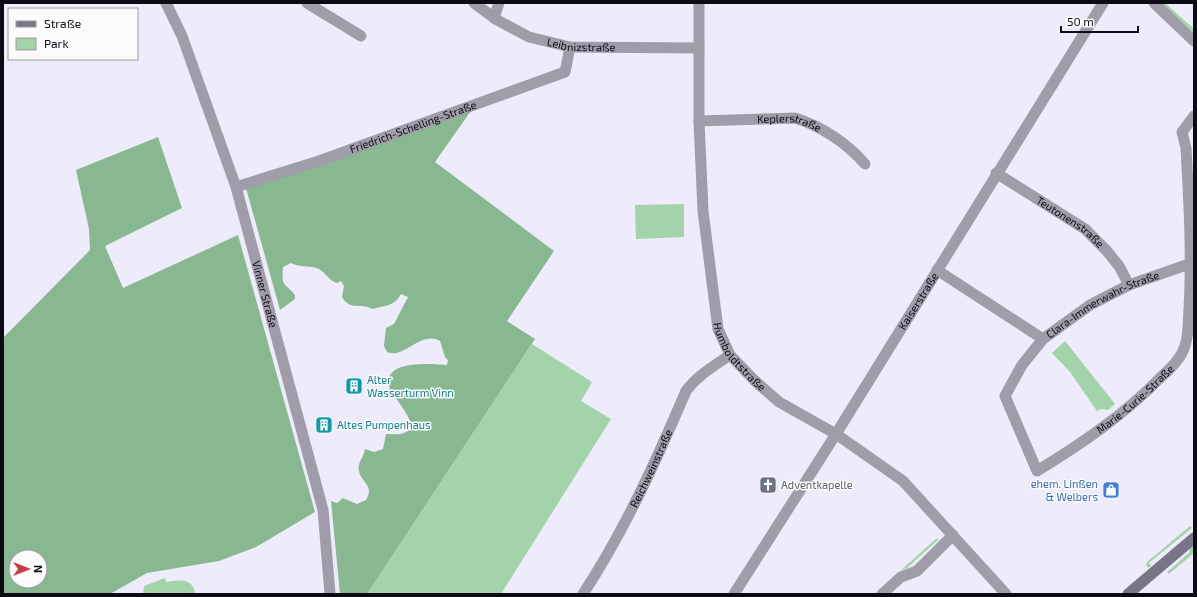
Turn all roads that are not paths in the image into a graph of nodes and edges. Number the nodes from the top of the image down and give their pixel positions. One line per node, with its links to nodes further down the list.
1 (166, 3): 17 (street, Vinner Straße)
2 (307, 3): 9 (street)
3 (474, 3): 8 (street, Leibnizstraße)
4 (499, 3): 8 (street)
5 (700, 3): 12 (street, Humboldtstraße)
6 (1154, 3): 10 (street)
7 (1100, 5): 16 (street, Kaiserstraße)
8 (494, 18): 11 (street, Leibnizstraße)
9 (360, 36)
10 (1194, 41)
11 (570, 47): 12 (street, Leibnizstraße); 17 (street, Friedrich-Schelling-Straße)
12 (699, 48): 14 (street, Humboldtstraße)
13 (1194, 116): 18 (street, Marie-Curie-Straße)
14 (699, 121): 15 (street, Keplerstraße); 22 (street, Humboldtstraße)
15 (865, 164)
16 (996, 173): 19 (street, Kaiserstraße); 20 (street, Teutonenstraße)
17 (236, 187): 26 (street, Vinner Straße)
18 (1192, 262): 20 (street, Clara-Immerwahr-Straße); 21 (street, Marie-Curie-Straße)
19 (936, 270): 21 (street, Clara-Immerwahr-Straße); 23 (street, Kaiserstraße)
20 (1129, 285): 21 (street, Clara-Immerwahr-Straße)
21 (1044, 338)
22 (730, 355): 23 (street, Humboldtstraße); 27 (street, Reichweinstraße)
23 (836, 434): 24 (street, Humboldtstraße); 28 (street, Kaiserstraße)
24 (953, 535): 29 (street); 30 (street, Humboldtstraße)
25 (1194, 538): 31 (main road)
26 (330, 594)
27 (583, 594)
28 (734, 594)
29 (882, 594)
30 (1006, 594)
31 (1128, 594)

